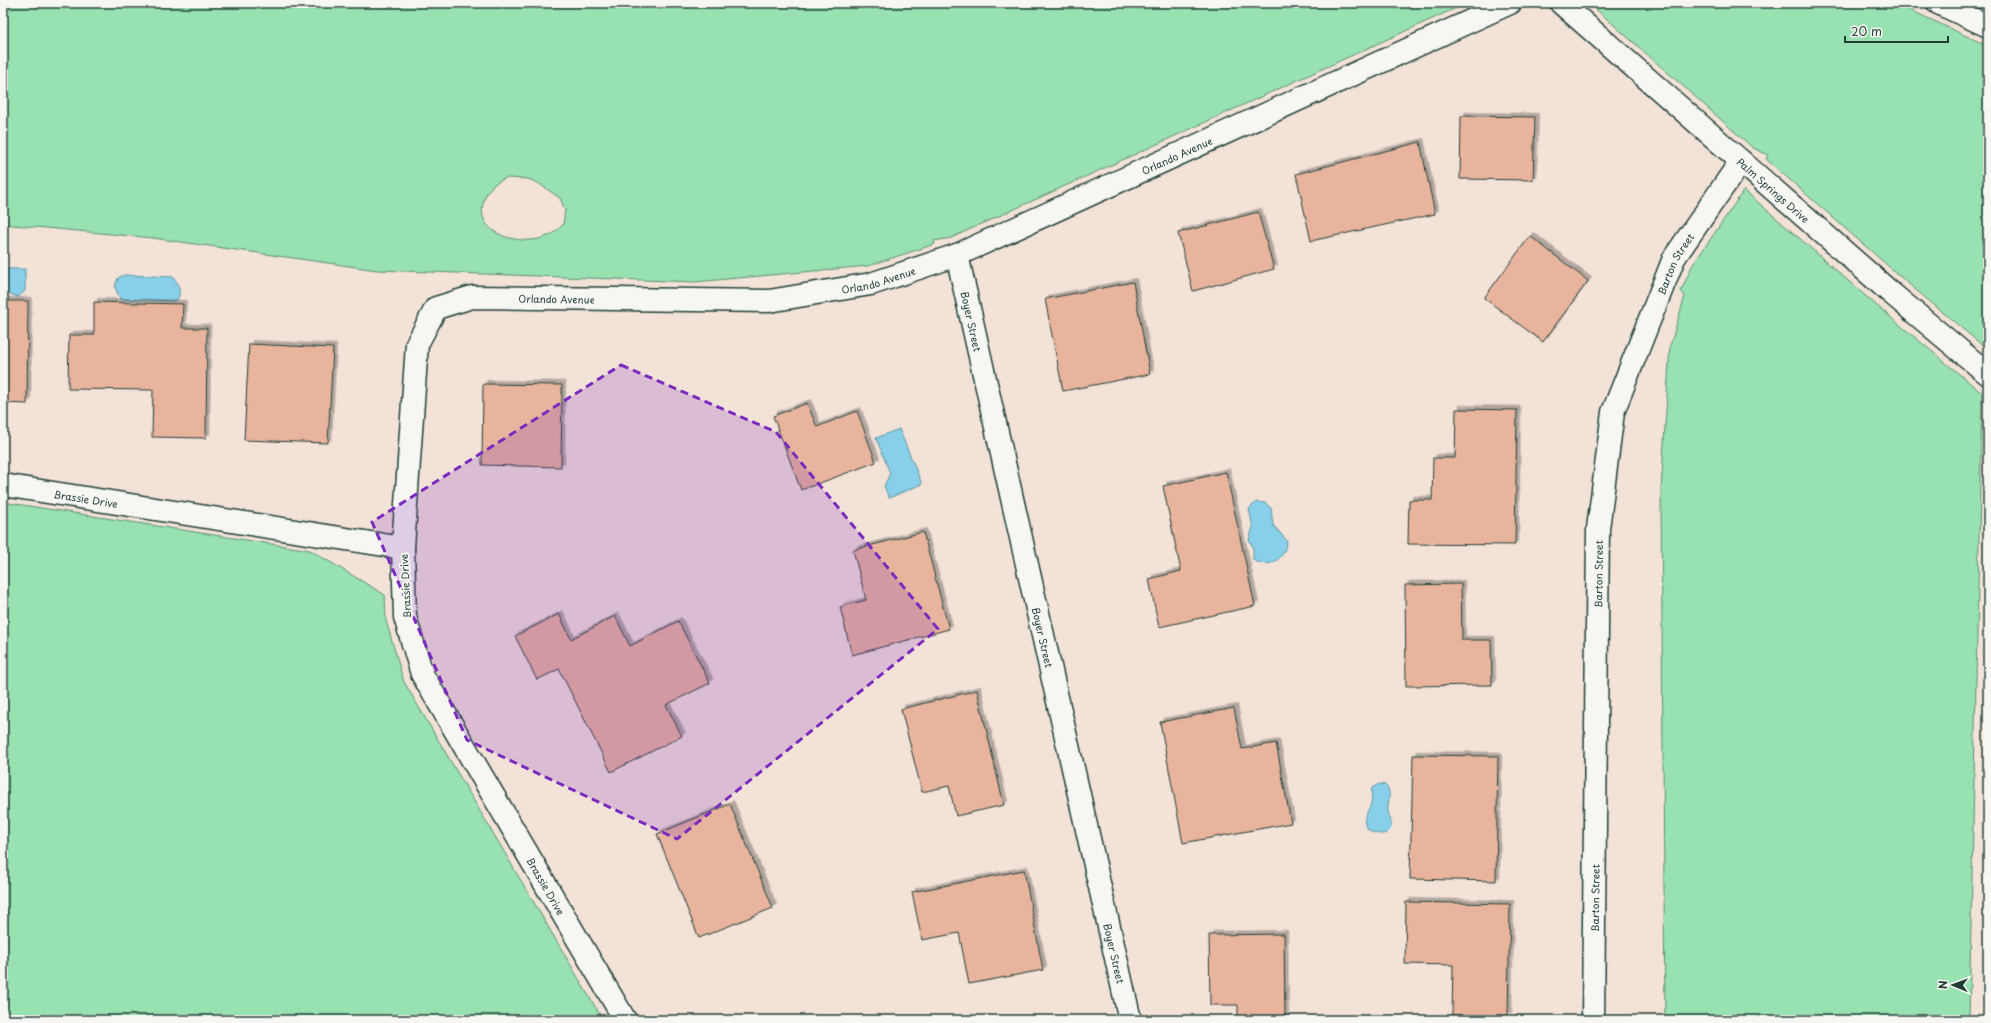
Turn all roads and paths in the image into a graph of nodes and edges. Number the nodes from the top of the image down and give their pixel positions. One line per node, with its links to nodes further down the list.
1 (1510, 3): 6 (street, Orlando Avenue)
2 (1561, 3): 5 (street, Palm Springs Drive)
3 (1938, 3): 4 (street)
4 (1988, 26)
5 (1741, 162): 7 (street, Palm Springs Drive); 12 (street, Barton Street)
6 (957, 254): 9 (street, Orlando Avenue); 11 (street, Boyer Street)
7 (1988, 374)
8 (3, 485): 9 (street, Brassie Drive)
9 (403, 548): 10 (street, Brassie Drive)
10 (625, 1020)
11 (1130, 1020)
12 (1593, 1020)

